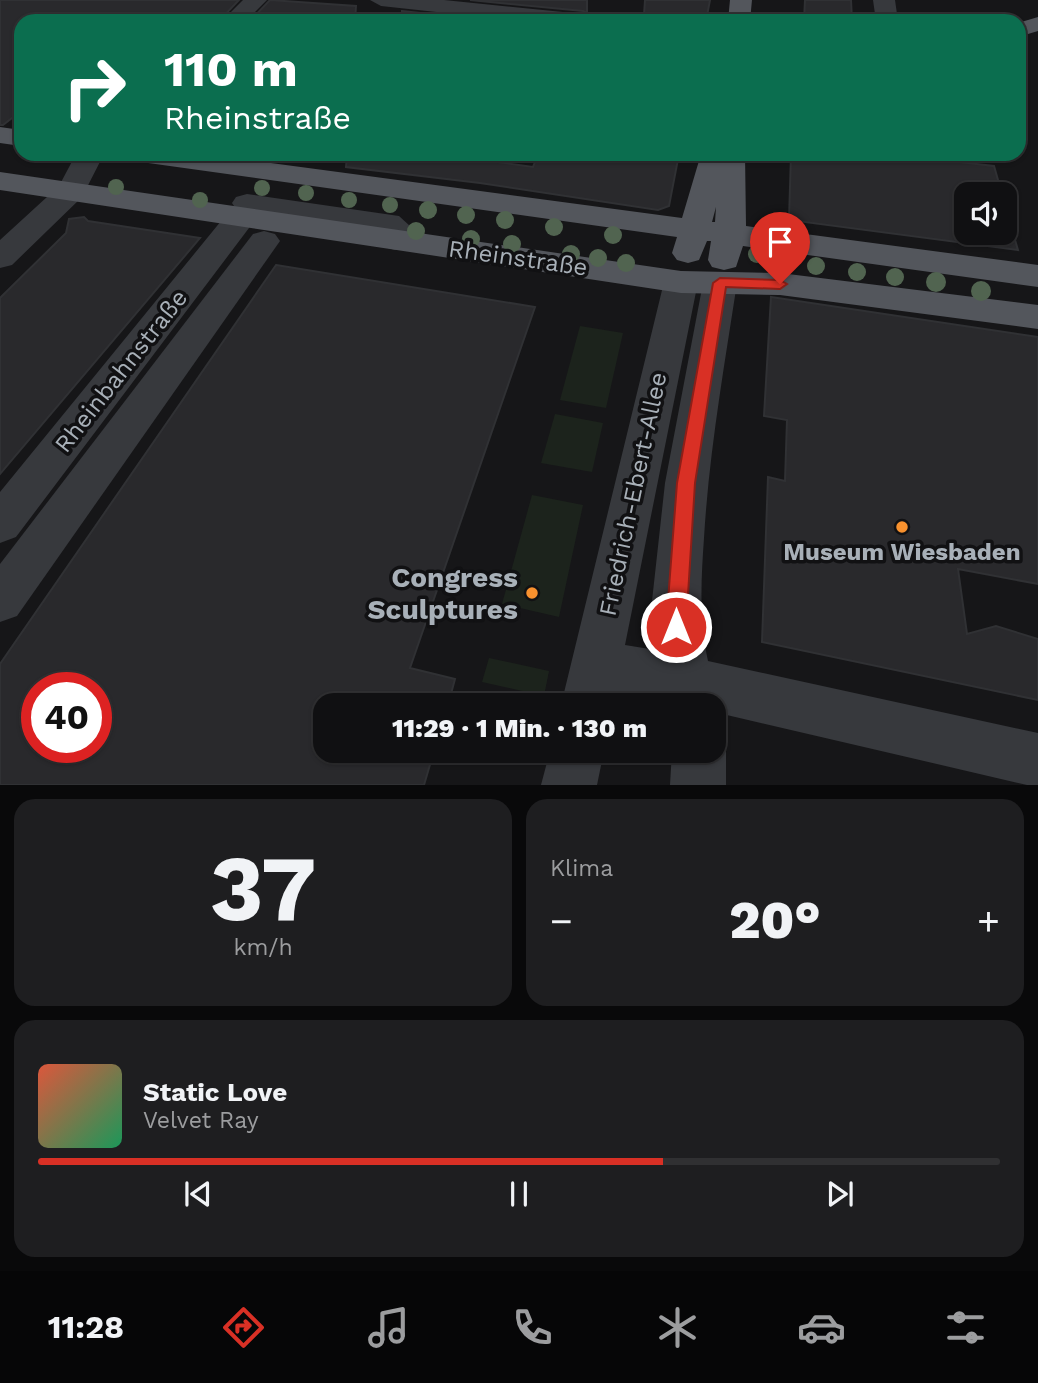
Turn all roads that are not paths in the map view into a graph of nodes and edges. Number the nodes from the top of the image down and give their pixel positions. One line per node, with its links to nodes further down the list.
1 (256, 0): 4 (street)
2 (381, 0): 3 (street)
3 (437, 3): 5 (street)
4 (241, 14)
5 (526, 14)
6 (74, 161): 12 (street)
7 (86, 161): 14 (street)
8 (192, 161): 13 (main road)
9 (713, 161): 17 (main road)
10 (732, 161): 19 (main road)
11 (0, 181): 12 (main road, Rheinstraße)
12 (39, 186): 14 (main road, Rheinstraße); 16 (street)
13 (402, 190): 17 (main road); 18 (street)
14 (71, 191): 15 (main road, Rheinstraße); 20 (street)
15 (251, 220): 18 (main road, Rheinstraße); 26 (street, Rheinbahnstraße); 27 (street)
16 (0, 221)
17 (694, 230): 19 (main road); 22 (main road)
18 (391, 231): 22 (main road, Rheinstraße)
19 (729, 234): 21 (main road); 23 (main road)
20 (0, 258)
21 (1038, 278): 24 (main road)
22 (681, 282): 23 (main road, Rheinstraße); 28 (street, Friedrich-Ebert-Allee)
23 (720, 283): 25 (main road, Rheinstraße); 29 (street, Friedrich-Ebert-Allee)
24 (1038, 309)
25 (1038, 317)
26 (0, 524)
27 (0, 601)
28 (590, 692): 29 (street)
29 (689, 693)
30 (726, 700): 31 (street)
31 (1038, 760)
32 (574, 763): 34 (street)
33 (699, 763): 35 (street)
34 (569, 785)
35 (698, 785)

